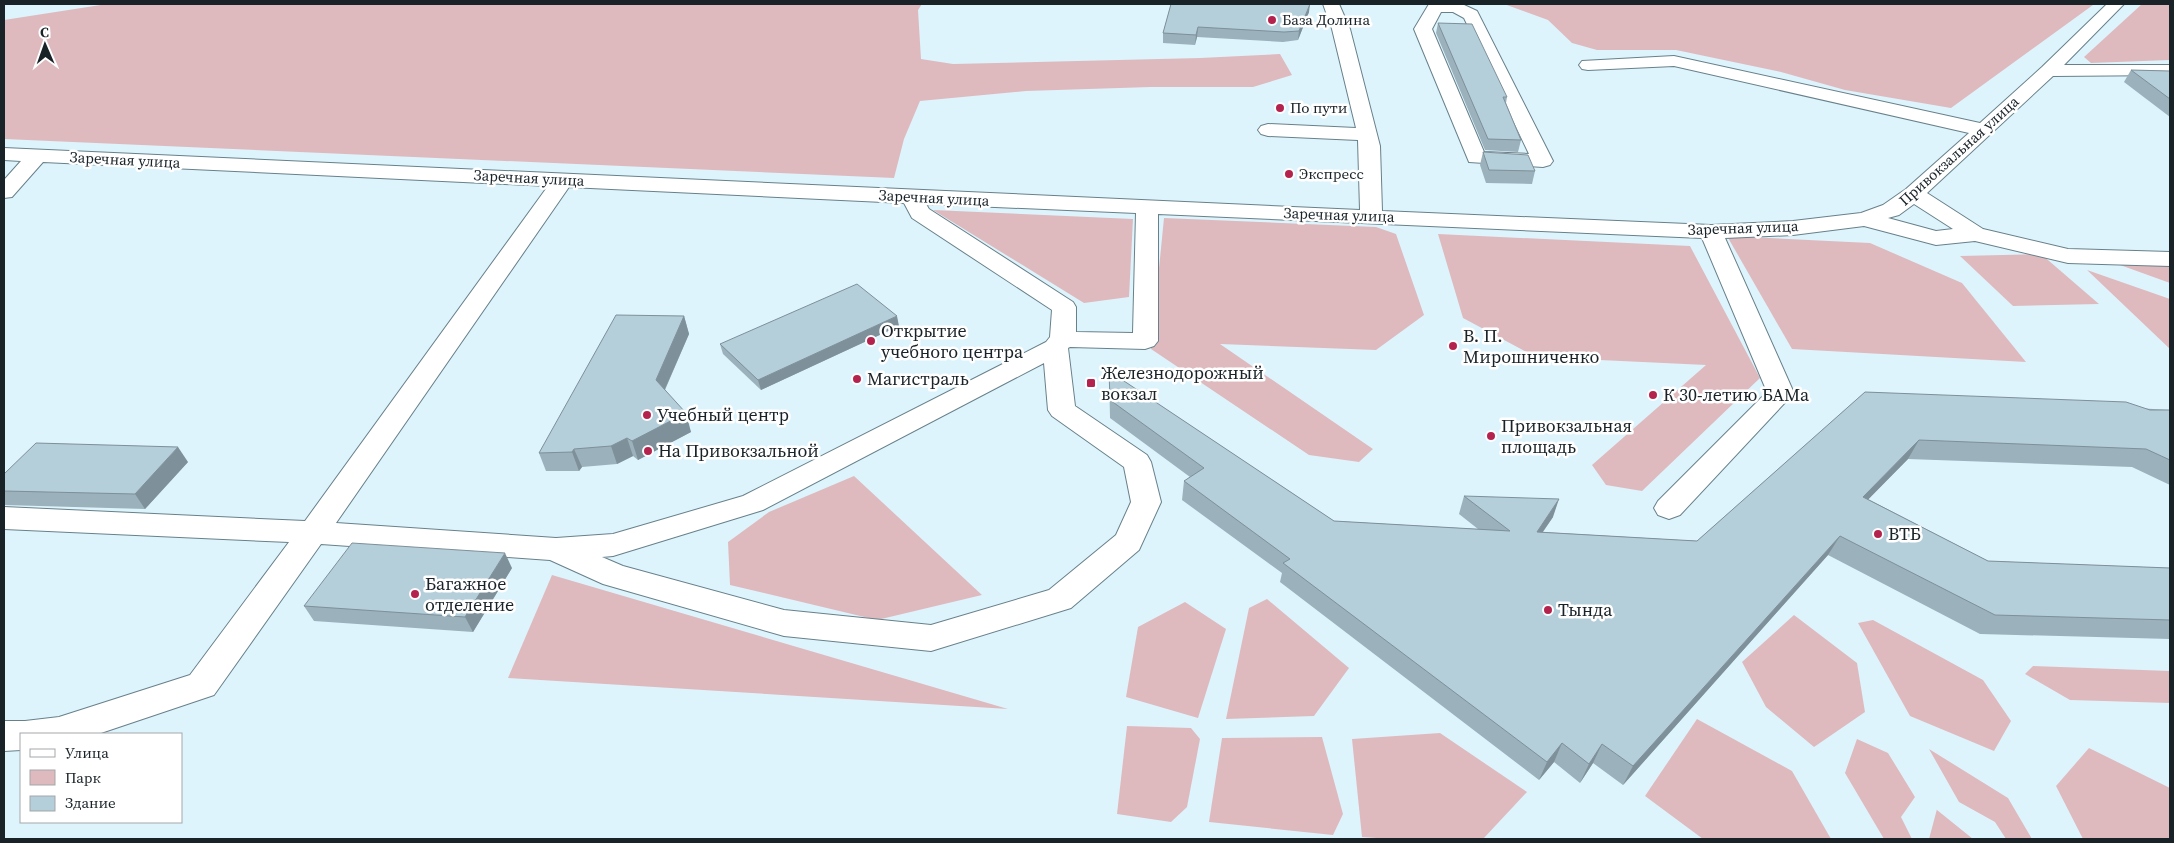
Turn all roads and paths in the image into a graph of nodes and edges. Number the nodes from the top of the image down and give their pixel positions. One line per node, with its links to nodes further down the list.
1 (2116, 4): 6 (street, Привокзальная улица)
2 (1453, 5): 2 (street)
3 (1327, 6): 9 (street)
4 (1588, 64): 8 (street)
5 (2170, 70): 6 (street)
6 (2048, 71): 8 (street, Привокзальная улица)
7 (1268, 130): 9 (street)
8 (1984, 130): 14 (street, Привокзальная улица)
9 (1366, 134): 17 (street)
10 (4, 154): 11 (street, Заречная улица)
11 (37, 156): 12 (street, Заречная улица); 13 (street)
12 (563, 180): 15 (street, Заречная улица); 25 (street)
13 (4, 192)
14 (1914, 194): 18 (street, Привокзальная улица); 20 (street)
15 (911, 197): 16 (street, Заречная улица); 22 (street)
16 (1147, 207): 17 (street, Заречная улица); 22 (street)
17 (1371, 217): 19 (street, Заречная улица)
18 (1864, 219): 19 (street, Заречная улица); 20 (street)
19 (1712, 232): 23 (street)
20 (1975, 234): 21 (street)
21 (2170, 259)
22 (1059, 343): 26 (street); 26 (street)
23 (1669, 508)
24 (4, 518): 25 (street)
25 (313, 532): 26 (street); 27 (street)
26 (556, 549)
27 (44, 733)
28 (20, 735): 29 (street)
29 (4, 736)

